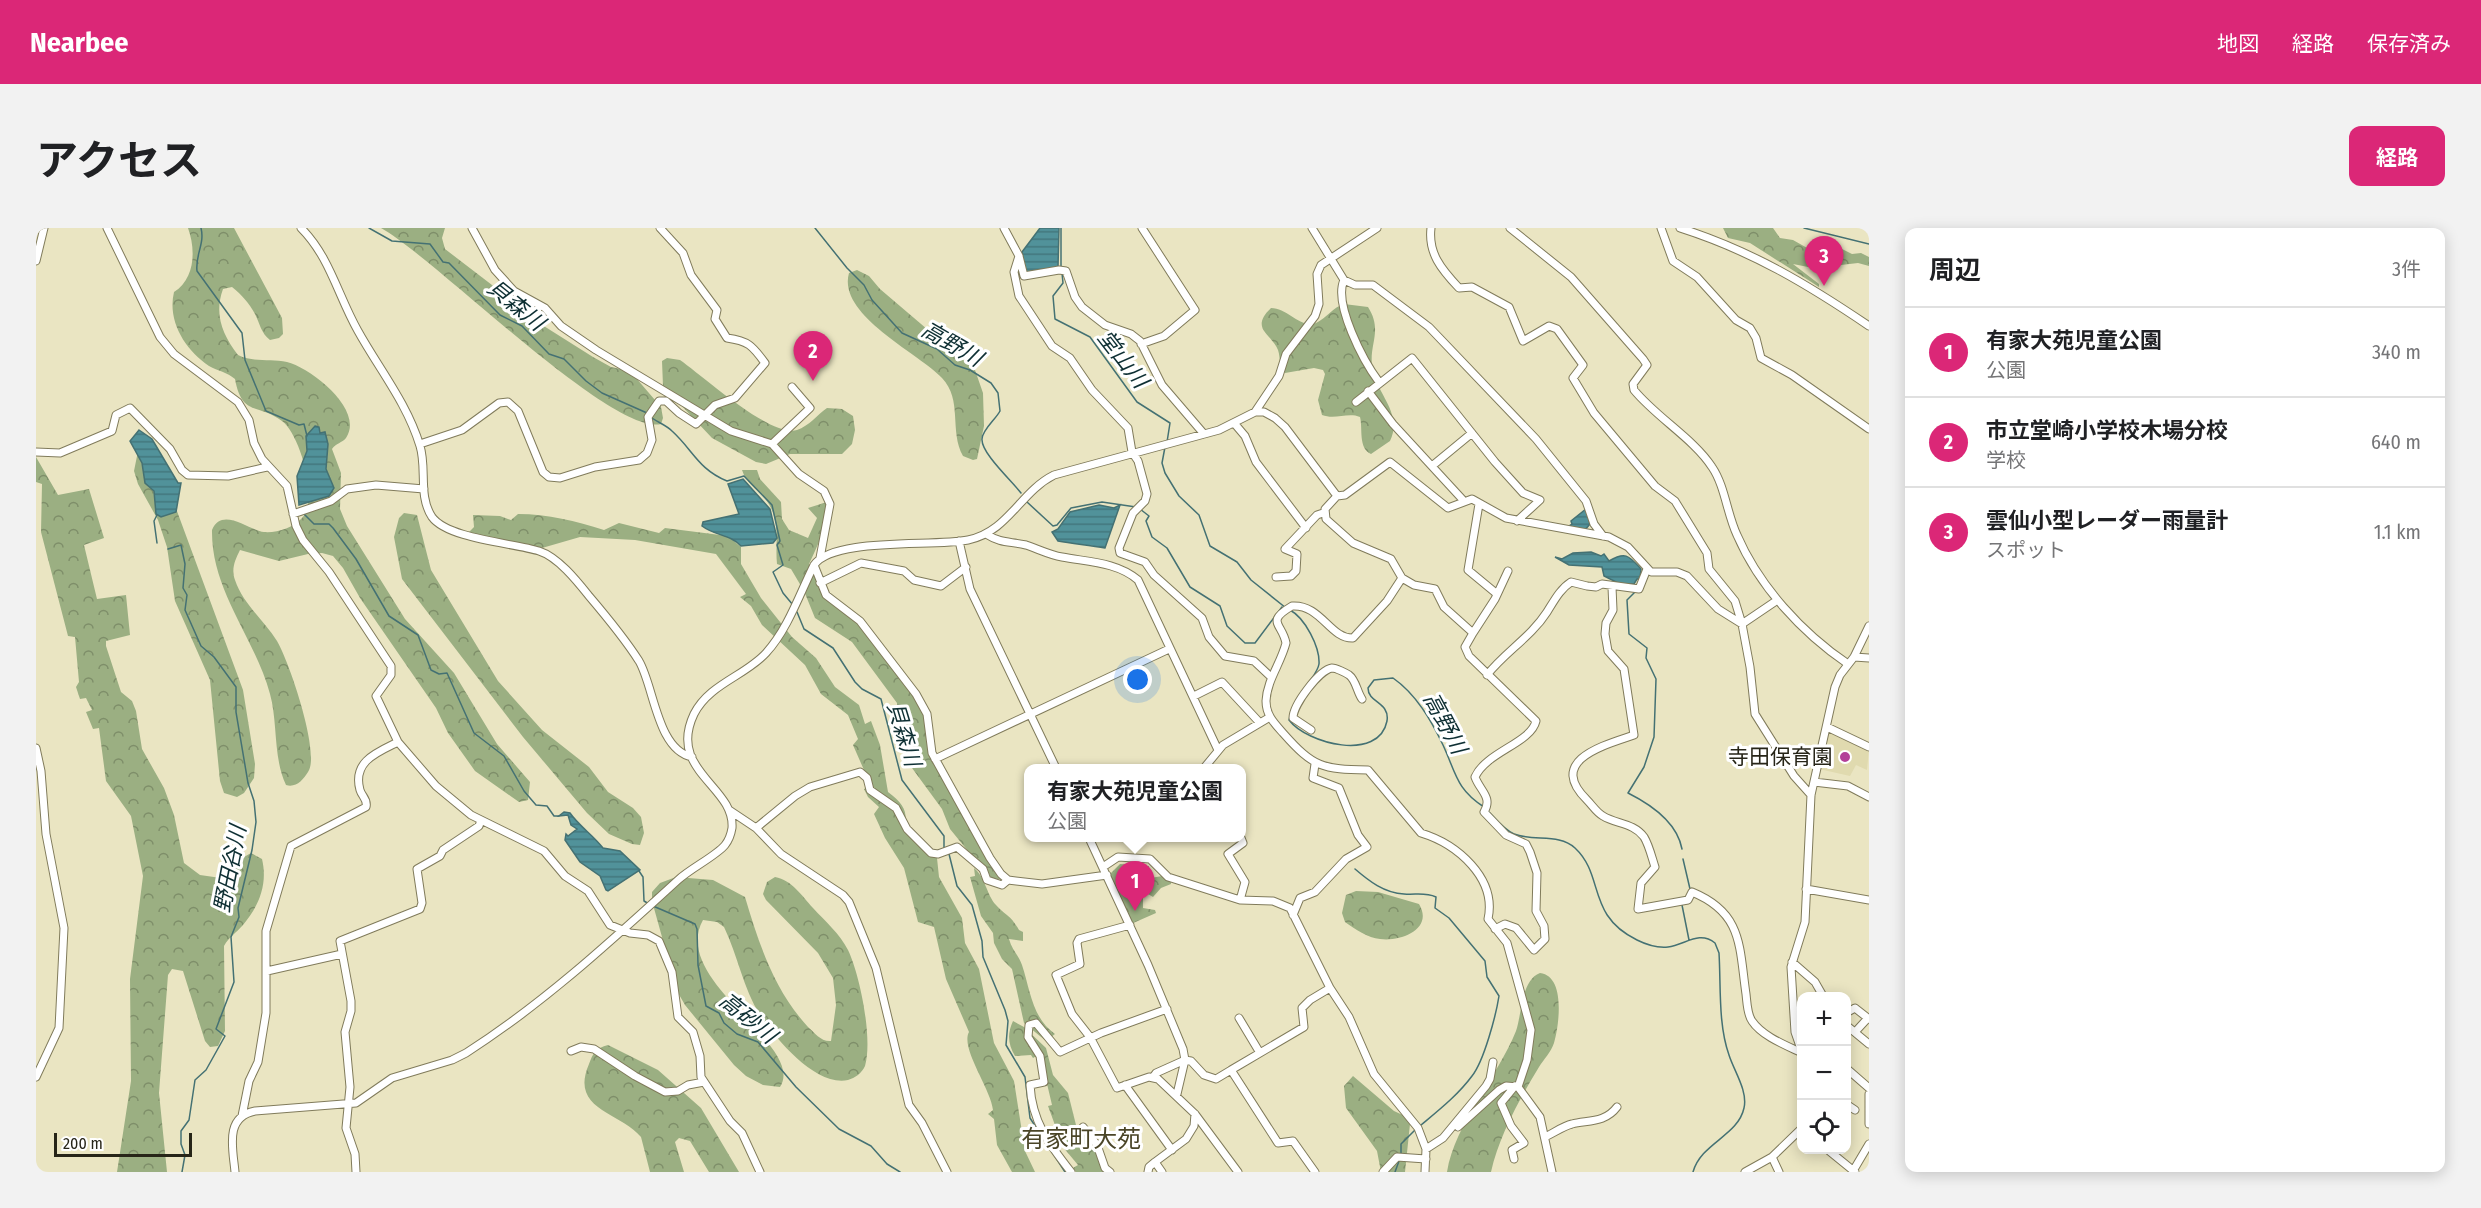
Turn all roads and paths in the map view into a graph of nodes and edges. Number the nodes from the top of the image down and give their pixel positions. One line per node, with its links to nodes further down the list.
1 (44, 228): 14 (street)
2 (107, 228): 36 (street)
3 (301, 228): 31 (street)
4 (472, 228): 26 (street)
5 (660, 228): 26 (street)
6 (1004, 228): 15 (street)
7 (1142, 228): 20 (street)
8 (1312, 228): 16 (street)
9 (1377, 228): 16 (street)
10 (1431, 228): 59 (street)
11 (1510, 228): 58 (street)
12 (1661, 228): 28 (street)
13 (1680, 228): 19 (street)
14 (37, 252): 17 (street)
15 (1019, 256): 20 (street); 34 (street)
16 (1331, 256): 18 (street); 25 (street)
17 (36, 261)
18 (1344, 280): 21 (street); 46 (street)
19 (1869, 326)
20 (1141, 344): 29 (street)
21 (1379, 382): 23 (street); 30 (street)
22 (792, 387): 32 (street)
23 (1368, 391): 24 (street); 35 (street)
24 (1356, 402)
25 (1255, 412): 27 (street); 38 (street)
26 (706, 415): 31 (street); 32 (street)
27 (1234, 423): 29 (street); 44 (street)
28 (1869, 429)
29 (1204, 434): 34 (street)
30 (1472, 434): 35 (street); 43 (street)
31 (420, 444): 37 (street)
32 (772, 444): 48 (street)
33 (36, 452): 36 (street)
34 (1132, 452): 45 (street); 67 (street)
35 (1432, 466): 39 (street)
36 (267, 467): 41 (street)
37 (424, 489): 41 (street); 79 (street)
38 (1337, 496): 39 (street); 42 (street)
39 (1463, 500): 40 (street)
40 (1479, 504): 43 (street); 57 (street)
41 (299, 512): 75 (street)
42 (1323, 513): 44 (street); 54 (street)
43 (1517, 521): 46 (street)
44 (1306, 528): 53 (street)
45 (986, 534): 47 (street); 62 (street)
46 (1602, 536): 51 (street)
47 (960, 541): 48 (street); 49 (street)
48 (820, 558): 50 (street)
49 (966, 567): 55 (street); 70 (street)
50 (812, 568): 55 (street); 79 (street)
51 (1647, 569): 56 (street); 59 (street)
52 (1508, 571): 57 (street)
53 (1276, 577)
54 (1402, 578): 61 (street); 67 (street)
55 (820, 583): 80 (street)
56 (1612, 587): 66 (street); 116 (street)
57 (1497, 594): 61 (street)
58 (1776, 601): 59 (street); 65 (street)
59 (1742, 624): 85 (street)
60 (1869, 626): 63 (street)
61 (1473, 633): 66 (street)
62 (1169, 649): 68 (street); 70 (street)
63 (1854, 657): 64 (street); 65 (street)
64 (1869, 658)
65 (1848, 664): 73 (street)
66 (1487, 675): 100 (street)
67 (1271, 677): 71 (street)
68 (1194, 696): 72 (street); 78 (street)
69 (1362, 699): 74 (street)
70 (1031, 715): 80 (street); 81 (street)
71 (1269, 717): 72 (street); 83 (street)
72 (1260, 723): 78 (street)
73 (1827, 727): 76 (street); 84 (street)
74 (1311, 730)
75 (398, 742): 88 (street); 104 (street)
76 (1869, 747)
77 (36, 748): 123 (street)
78 (1218, 750): 82 (street)
79 (692, 757): 87 (street)
80 (935, 759): 94 (street)
81 (1054, 764)
82 (1208, 764)
83 (1315, 764): 98 (street); 100 (street)
84 (1814, 782): 85 (street); 86 (street)
85 (1811, 795): 95 (street)
86 (1869, 797)
87 (729, 810): 89 (street); 101 (street)
88 (481, 820): 101 (street); 102 (street)
89 (756, 828): 94 (street); 154 (street)
90 (1091, 842): 92 (street)
91 (1243, 842): 96 (street)
92 (1103, 867): 93 (street); 96 (street)
93 (1107, 875): 94 (street); 99 (street)
94 (1008, 880)
95 (1806, 889): 97 (street); 103 (street)
96 (1240, 900): 98 (street)
97 (1869, 900)
98 (1293, 915): 105 (street)
99 (1130, 925): 107 (street); 113 (street)
100 (1495, 929): 127 (street)
101 (623, 931): 125 (street); 131 (street)
102 (342, 954): 104 (street); 131 (street)
103 (1792, 962): 106 (street); 115 (street)
104 (267, 971): 136 (street)
105 (1330, 988): 118 (street); 143 (street)
106 (1821, 992)
107 (1167, 1009): 113 (street); 119 (street)
108 (1851, 1010): 110 (street)
109 (1239, 1018): 118 (street)
110 (1869, 1019): 112 (street)
111 (1851, 1028): 112 (street)
112 (1857, 1031): 114 (street)
113 (1090, 1037): 126 (street); 155 (street)
114 (1869, 1044)
115 (1800, 1046)
116 (1797, 1050)
117 (571, 1051): 125 (street)
118 (1260, 1053): 121 (street)
119 (1185, 1060): 121 (street); 124 (street); 129 (street)
120 (1492, 1062): 139 (street)
121 (1231, 1070): 160 (street)
122 (1851, 1072): 128 (street)
123 (36, 1077)
124 (1154, 1077): 126 (street); 129 (street)
125 (704, 1082): 153 (street)
126 (1125, 1085): 144 (street)
127 (1517, 1087): 139 (street); 141 (street); 148 (street)
128 (1869, 1088)
129 (1177, 1094): 135 (street)
130 (1869, 1094): 137 (street)
131 (349, 1105): 136 (street); 152 (street)
132 (1617, 1107): 141 (street)
133 (1851, 1107): 134 (street)
134 (1855, 1110)
135 (1195, 1113): 144 (street); 159 (street)
136 (242, 1116): 151 (street)
137 (1869, 1124)
138 (1083, 1126): 156 (street)
139 (1452, 1129): 143 (street)
140 (1797, 1133): 146 (street)
141 (1545, 1137): 163 (street)
142 (1869, 1144): 150 (street)
143 (1426, 1149): 147 (street)
144 (1172, 1150): 149 (street)
145 (1834, 1154): 150 (street)
146 (1772, 1157): 164 (street); 165 (street)
147 (1426, 1159): 161 (street); 162 (street)
148 (1514, 1159)
149 (1155, 1162): 157 (street); 158 (street)
150 (1854, 1171)
151 (235, 1172)
152 (356, 1172)
153 (760, 1172)
154 (947, 1172)
155 (1071, 1172)
156 (1110, 1172)
157 (1148, 1172)
158 (1162, 1172)
159 (1238, 1172)
160 (1315, 1172)
161 (1383, 1172)
162 (1425, 1172)
163 (1552, 1172)
164 (1745, 1172)
165 (1779, 1172)

